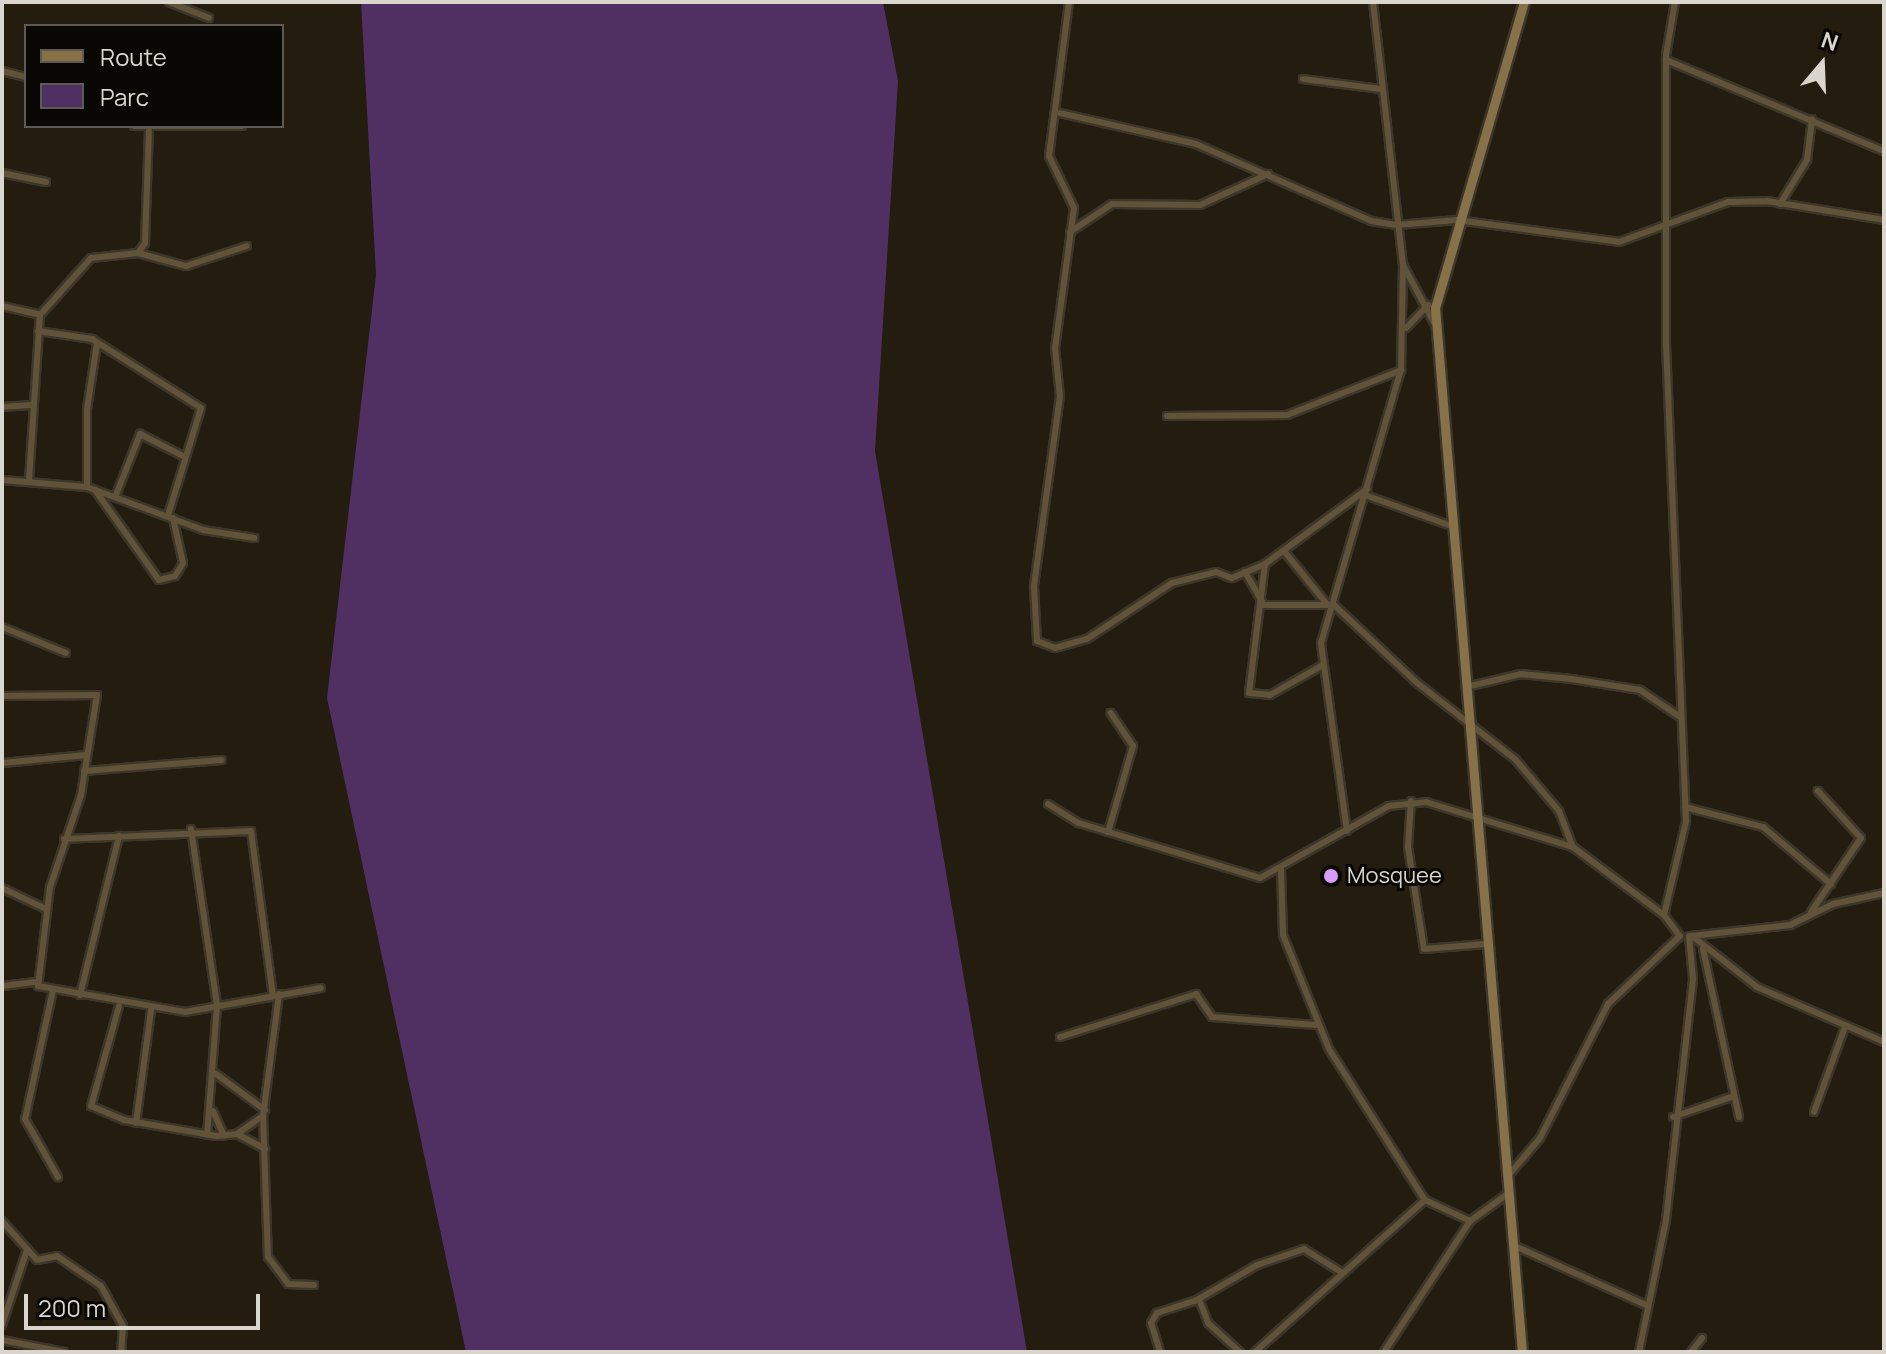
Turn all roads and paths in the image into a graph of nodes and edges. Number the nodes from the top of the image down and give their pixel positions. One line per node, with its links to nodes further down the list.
1 (169, 2): 6 (street)
2 (1069, 2): 12 (street)
3 (1373, 2): 11 (street)
4 (1524, 2): 22 (street)
5 (1675, 2): 7 (street)
6 (209, 18)
7 (1666, 60): 13 (street); 25 (street)
8 (2, 71): 9 (street)
9 (24, 76)
10 (1303, 79): 11 (street)
11 (1381, 89): 24 (street)
12 (1060, 113): 19 (street); 26 (street)
13 (1812, 119): 17 (street); 21 (street)
14 (140, 128): 16 (street)
15 (205, 128): 16 (street)
16 (149, 131): 28 (street)
17 (1884, 151)
18 (2, 173): 20 (street)
19 (1268, 174): 24 (street); 26 (street)
20 (46, 182)
21 (1780, 204): 23 (street); 25 (street)
22 (1457, 220): 24 (street); 25 (street); 34 (street)
23 (1884, 220)
24 (1397, 225): 29 (street)
25 (1668, 227): 62 (street)
26 (1070, 232): 52 (street)
27 (247, 246): 28 (street)
28 (138, 253): 32 (street)
29 (1403, 265): 30 (street); 33 (street)
30 (1428, 305): 33 (street); 34 (street)
31 (2, 306): 32 (street)
32 (40, 315): 35 (street)
33 (1406, 328): 37 (street)
34 (1436, 329): 48 (street)
35 (38, 331): 36 (street); 38 (street)
36 (97, 344): 41 (street); 44 (street)
37 (1401, 370): 40 (street); 45 (street)
38 (31, 405): 39 (street); 43 (street)
39 (2, 407)
40 (1167, 416)
41 (183, 456): 46 (street); 47 (street)
42 (2, 480): 43 (street)
43 (29, 480): 44 (street)
44 (91, 489): 46 (street); 47 (street)
45 (1366, 492): 48 (street); 50 (street); 54 (street)
46 (116, 495): 47 (street)
47 (170, 516): 49 (street)
48 (1449, 525): 58 (street)
49 (254, 538)
50 (1284, 551): 51 (street); 54 (street)
51 (1265, 564): 52 (street); 53 (street)
52 (1245, 572): 53 (street)
53 (1262, 603): 54 (street); 57 (street)
54 (1330, 604): 57 (street); 61 (street)
55 (2, 627): 56 (street)
56 (66, 653)
57 (1323, 665): 73 (street)
58 (1463, 688): 61 (street); 62 (street)
59 (2, 696): 63 (street)
60 (1111, 713): 74 (street)
61 (1465, 716): 71 (street); 77 (street)
62 (1680, 717): 70 (street)
63 (87, 755): 65 (street); 66 (street)
64 (222, 760): 66 (street)
65 (2, 763)
66 (84, 771): 76 (street)
67 (1818, 791): 79 (street)
68 (1411, 801): 71 (street); 73 (street); 87 (street)
69 (1048, 804): 74 (street)
70 (1685, 807): 79 (street); 83 (street)
71 (1474, 814): 77 (street); 87 (street)
72 (191, 829): 75 (street); 94 (street); 96 (street)
73 (1347, 831): 78 (street)
74 (1108, 832): 78 (street)
75 (119, 836): 76 (street); 93 (street)
76 (64, 839): 82 (street)
77 (1573, 847): 83 (street)
78 (1281, 870): 98 (street)
79 (1831, 884): 84 (street)
80 (2, 888): 82 (street)
81 (1884, 893): 84 (street)
82 (46, 909): 89 (street)
83 (1664, 915): 85 (street)
84 (1809, 915): 86 (street)
85 (1680, 936): 86 (street); 115 (street)
86 (1690, 936): 88 (street); 107 (street)
87 (1486, 944): 115 (street)
88 (1703, 949): 99 (street); 103 (street)
89 (36, 982): 90 (street); 92 (street)
90 (2, 986)
91 (321, 988): 94 (street)
92 (53, 990): 93 (street); 114 (street)
93 (80, 995): 95 (street)
94 (276, 995): 96 (street); 106 (street)
95 (119, 1006): 97 (street); 109 (street)
96 (217, 1006): 97 (street); 102 (street)
97 (151, 1010): 109 (street)
98 (1316, 1025): 100 (street); 117 (street)
99 (1845, 1027): 101 (street); 105 (street)
100 (1060, 1037)
101 (1884, 1042)
102 (216, 1074): 104 (street); 106 (street)
103 (1731, 1097): 107 (street); 108 (street)
104 (213, 1111): 111 (street); 112 (street)
105 (1814, 1112)
106 (264, 1113): 110 (street); 113 (street)
107 (1673, 1117): 125 (street)
108 (1739, 1117)
109 (136, 1123): 111 (street)
110 (237, 1134): 112 (street); 113 (street)
111 (207, 1135): 112 (street)
112 (224, 1136)
113 (265, 1149): 123 (street)
114 (58, 1177)
115 (1507, 1177): 116 (street)
116 (1509, 1193): 119 (street); 120 (street)
117 (1425, 1200): 119 (street); 122 (street)
118 (2, 1221): 121 (street)
119 (1470, 1221): 134 (street)
120 (1515, 1246): 125 (street); 135 (street)
121 (27, 1250): 126 (street); 130 (street)
122 (1341, 1272): 124 (street); 133 (street)
123 (314, 1285)
124 (1199, 1299): 131 (street); 132 (street)
125 (1648, 1306): 136 (street)
126 (2, 1325)
127 (1702, 1338): 137 (street)
128 (2, 1340): 129 (street)
129 (64, 1352)
130 (121, 1352)
131 (1160, 1352)
132 (1240, 1352)
133 (1255, 1352)
134 (1384, 1352)
135 (1522, 1352)
136 (1639, 1352)
137 (1691, 1352)

